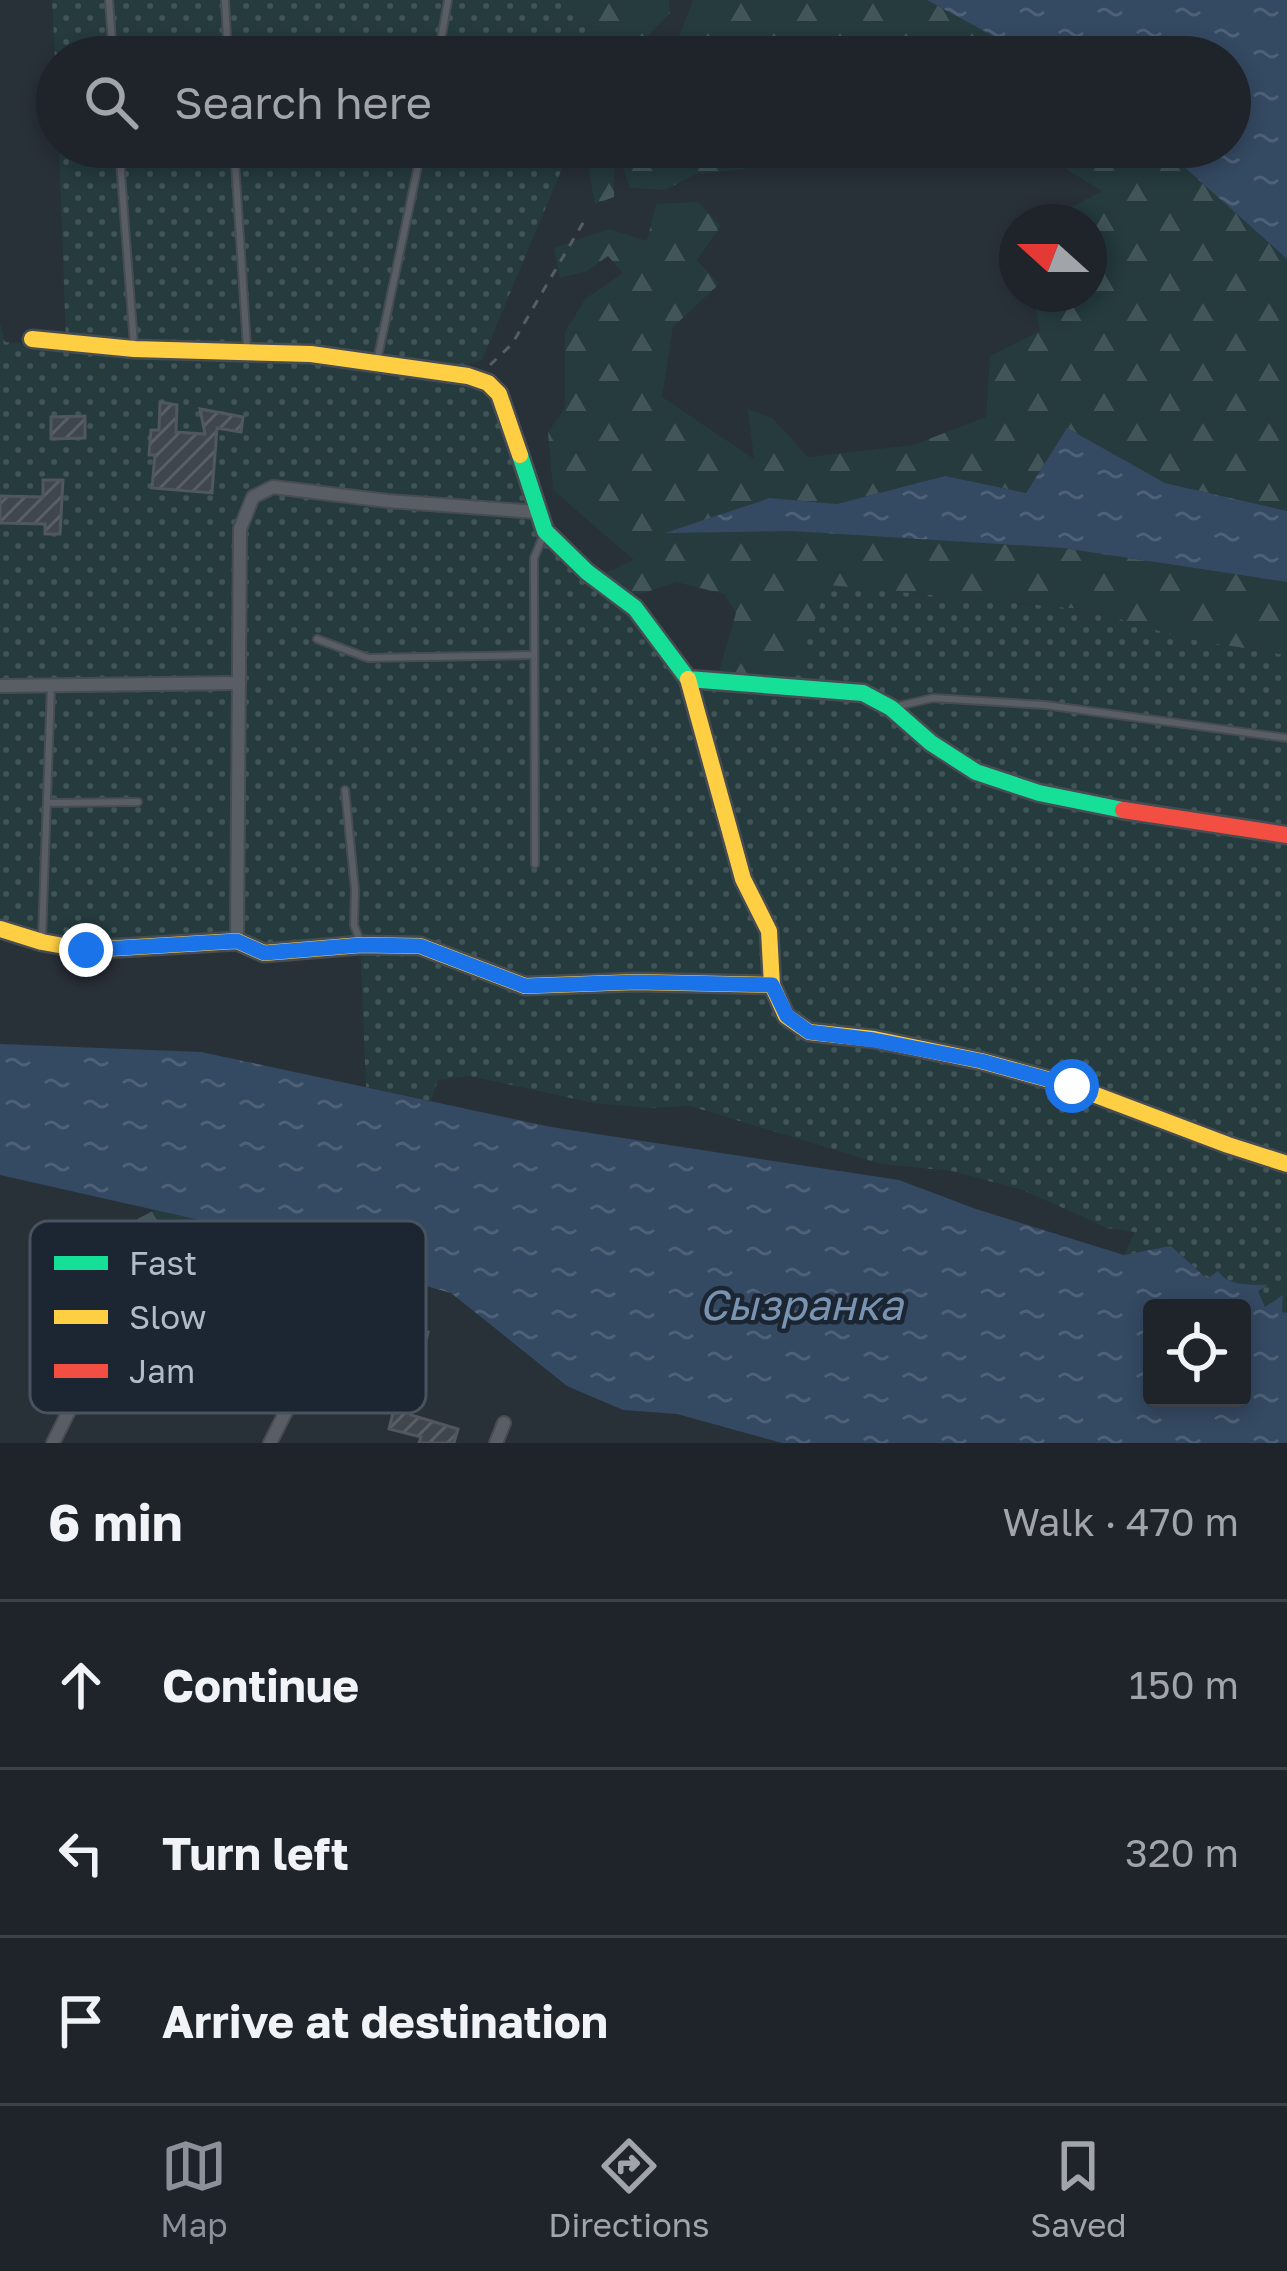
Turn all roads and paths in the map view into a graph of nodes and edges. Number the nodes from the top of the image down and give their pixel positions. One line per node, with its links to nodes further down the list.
1 (109, 0): 4 (lane)
2 (225, 0): 5 (lane)
3 (448, 0): 6 (lane)
4 (112, 36)
5 (228, 36)
6 (442, 36)
7 (121, 168): 12 (lane)
8 (235, 168): 13 (lane)
9 (418, 168): 14 (lane)
10 (587, 216): 15 (path)
11 (32, 339): 12 (street)
12 (134, 349): 13 (street)
13 (248, 351): 14 (street)
14 (376, 364): 15 (street)
15 (475, 378): 16 (street)
16 (537, 512): 17 (street); 21 (street)
17 (545, 531): 19 (lane); 20 (street)
18 (317, 639): 19 (lane)
19 (534, 655): 30 (lane)
20 (688, 679): 24 (street); 35 (street)
21 (239, 683): 22 (street); 33 (street)
22 (51, 685): 23 (street); 27 (lane)
23 (0, 686)
24 (891, 708): 25 (lane); 29 (street)
25 (1287, 738)
26 (345, 790): 34 (lane)
27 (47, 802): 28 (lane); 32 (lane)
28 (138, 802)
29 (1287, 835)
30 (535, 863)
31 (0, 929): 32 (street)
32 (42, 941): 33 (street)
33 (237, 941): 34 (street)
34 (361, 945): 35 (street)
35 (772, 985): 36 (street)
36 (1287, 1164)
37 (68, 1413): 40 (street)
38 (286, 1413): 41 (street)
39 (504, 1423): 42 (street)
40 (53, 1443)
41 (271, 1443)
42 (496, 1443)

